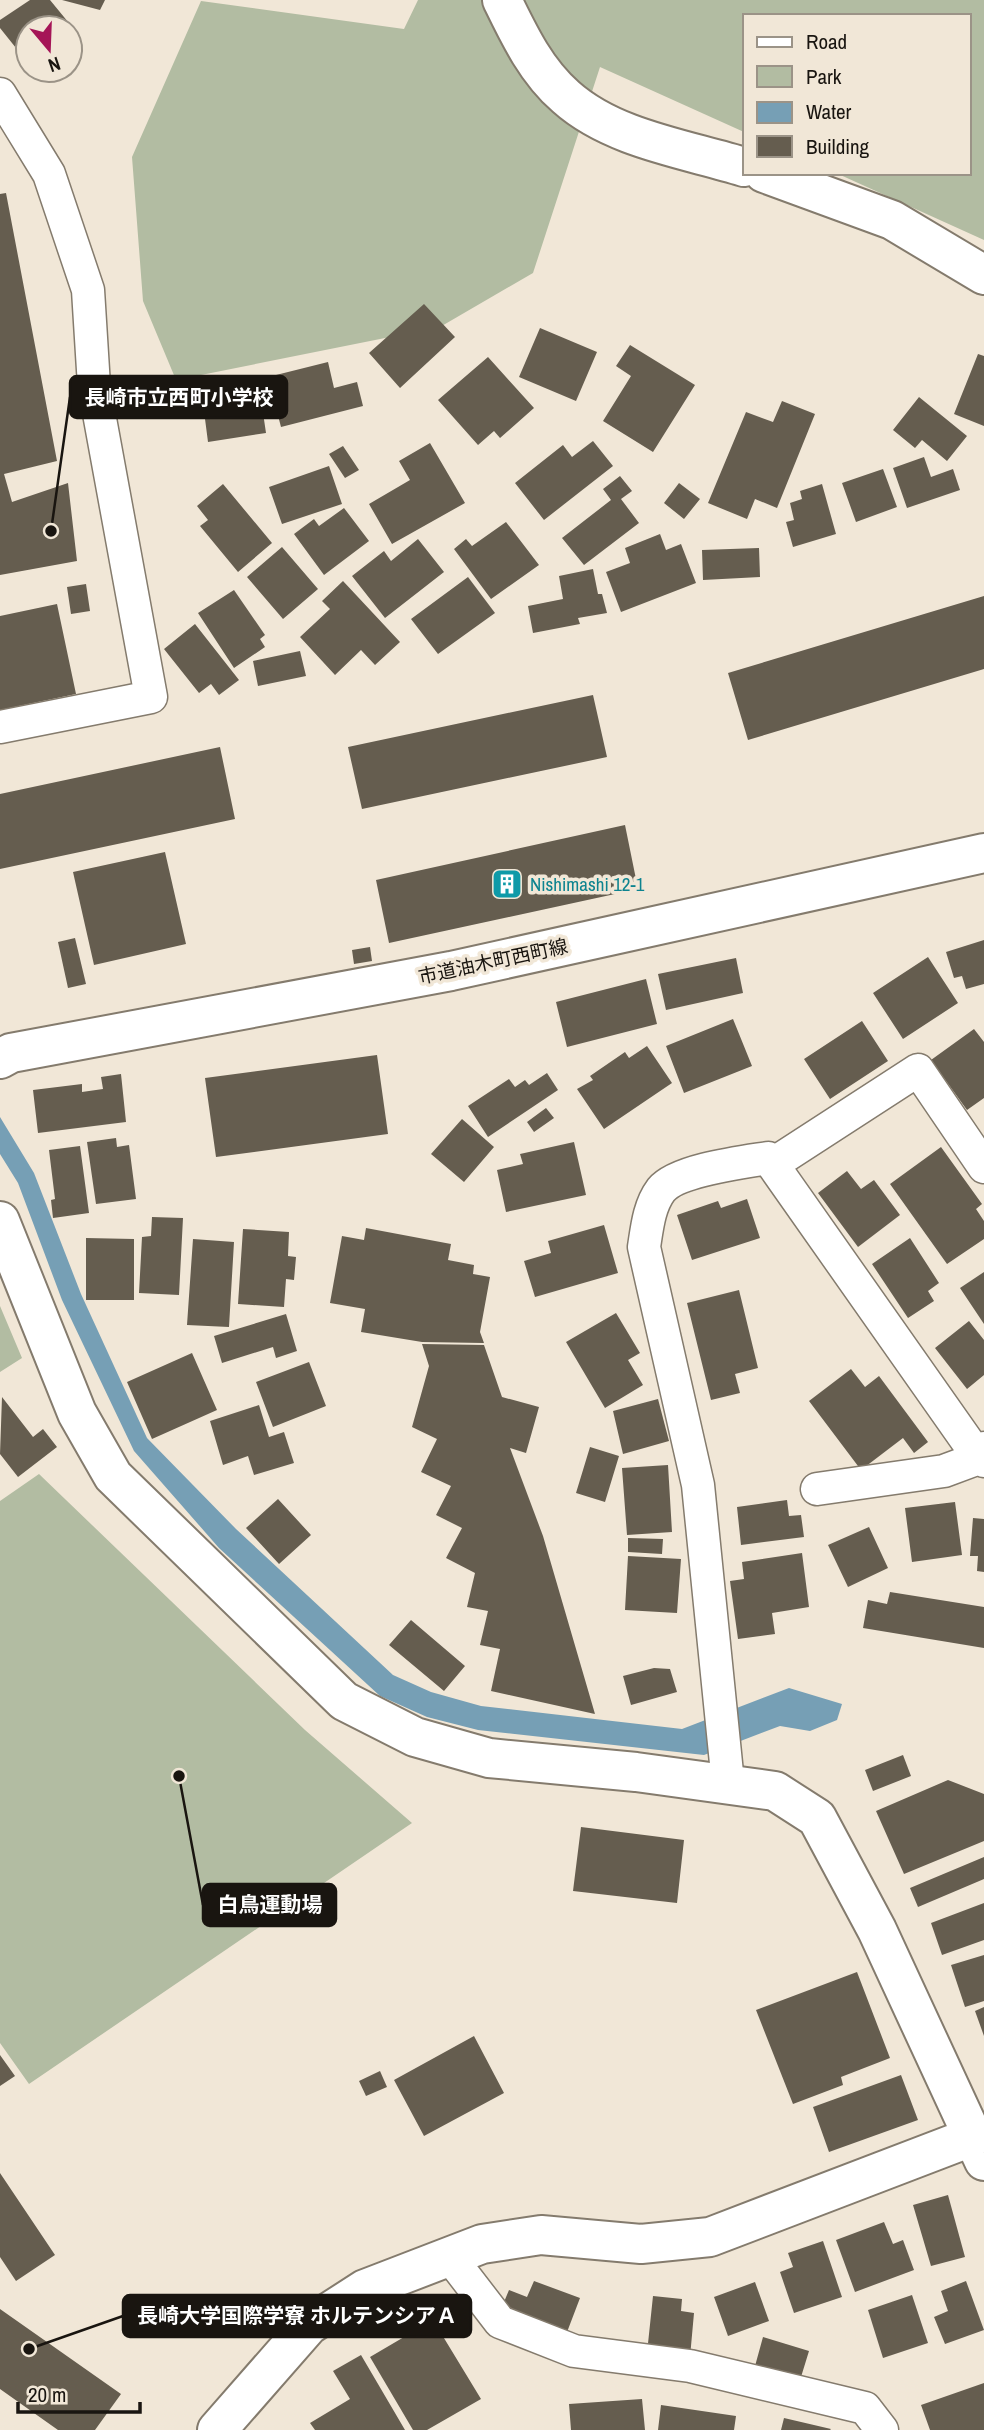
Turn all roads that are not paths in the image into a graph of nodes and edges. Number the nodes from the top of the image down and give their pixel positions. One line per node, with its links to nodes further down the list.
1 (502, 0): 3 (street)
2 (0, 94): 6 (street)
3 (743, 167)
4 (769, 175): 5 (street)
5 (984, 275)
6 (0, 727)
7 (984, 853): 8 (street, 市道油木町西町線)
8 (0, 1059)
9 (773, 1164): 10 (street); 12 (street); 14 (street)
10 (984, 1167)
11 (0, 1221): 14 (street)
12 (982, 1456): 13 (street)
13 (817, 1489)
14 (728, 1783): 15 (street)
15 (979, 2149): 16 (street)
16 (450, 2257): 17 (street); 18 (street)
17 (217, 2430)
18 (882, 2430)

